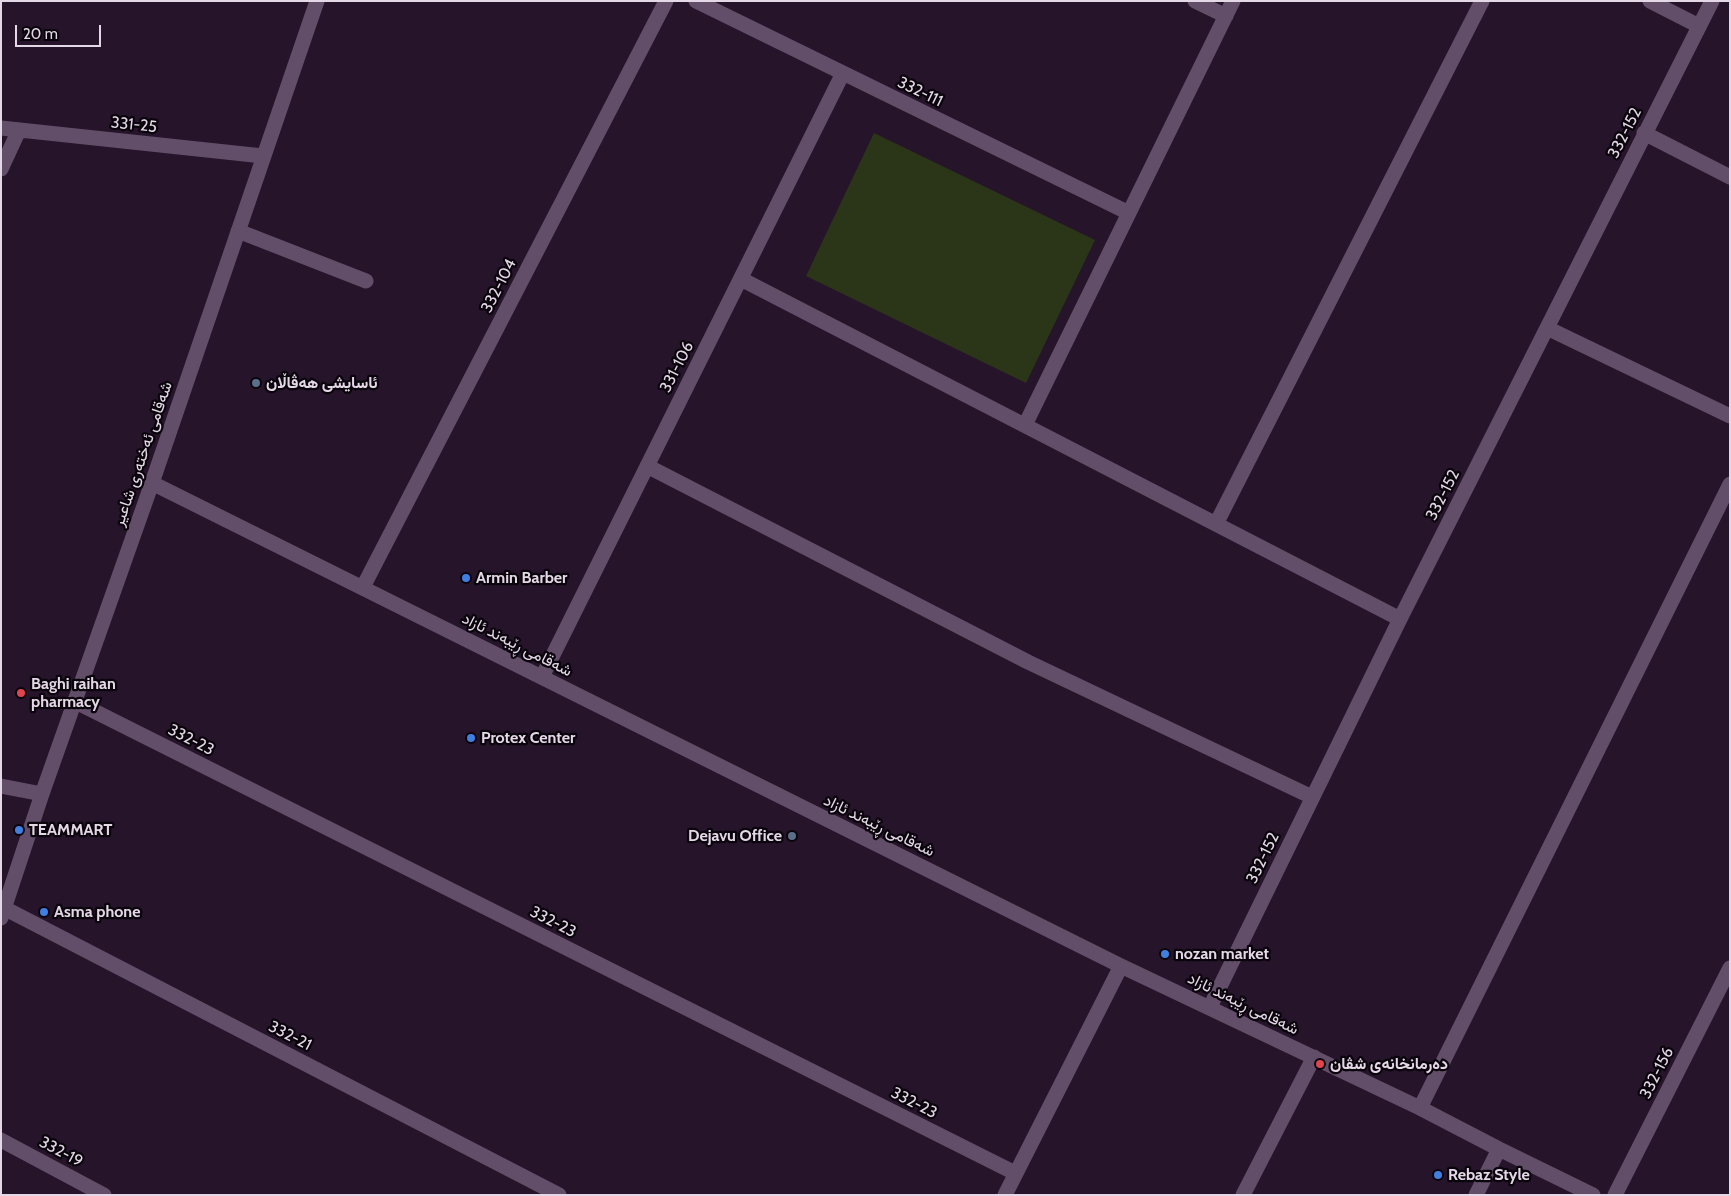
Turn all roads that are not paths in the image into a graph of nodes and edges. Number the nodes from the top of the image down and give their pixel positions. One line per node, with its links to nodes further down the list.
1 (317, 1): 15 (street, شەقامی ئەختەری شاعیر)
2 (666, 1): 29 (street, 332-104)
3 (696, 1): 11 (street, 332-111)
4 (1195, 1): 9 (street)
5 (1233, 1): 9 (street)
6 (1482, 1): 28 (street)
7 (1650, 1): 10 (street)
8 (1712, 1): 10 (street, 332-152)
9 (1226, 16): 18 (street)
10 (1699, 26): 14 (street, 332-152)
11 (843, 73): 18 (street, 332-111); 20 (street, 331-106)
12 (1, 128): 13 (street, 331-25)
13 (18, 130): 15 (street, 331-25); 16 (street)
14 (1644, 133): 17 (street); 22 (street, 332-152)
15 (263, 156): 19 (street, شەقامی ئەختەری شاعیر)
16 (1, 169)
17 (1730, 177)
18 (1129, 213): 24 (street)
19 (238, 231): 21 (street); 26 (street, شەقامی ئەختەری شاعیر)
20 (740, 279): 24 (street); 25 (street, 331-106)
21 (366, 281)
22 (1547, 328): 23 (street); 30 (street, 332-152)
23 (1730, 416)
24 (1025, 425): 28 (street)
25 (647, 466): 31 (street, 331-106); 35 (street)
26 (152, 482): 29 (street, شەقامی ڕێبەند ئازاد); 32 (street, شەقامی ئەختەری شاعیر)
27 (1730, 484): 42 (street)
28 (1216, 524): 30 (street)
29 (363, 587): 31 (street, شەقامی ڕێبەند ئازاد)
30 (1400, 619): 35 (street, 332-152)
31 (542, 677): 37 (street, شەقامی ڕێبەند ئازاد)
32 (74, 701): 34 (street, شەقامی ئەختەری شاعیر); 45 (street, 332-23)
33 (1, 786): 34 (street)
34 (42, 794): 36 (street, شەقامی ئەختەری شاعیر)
35 (1312, 797): 40 (street, 332-152)
36 (3, 913): 47 (street, 332-21)
37 (1121, 966): 40 (street, شەقامی ڕێبەند ئازاد); 45 (street)
38 (1730, 968): 39 (street, 332-156)
39 (1724, 994): 52 (street, 332-156)
40 (1210, 1006): 41 (street, شەقامی ڕێبەند ئازاد)
41 (1314, 1057): 42 (street, شەقامی ڕێبەند ئازاد); 49 (street)
42 (1420, 1108): 44 (street, شەقامی ڕێبەند ئازاد)
43 (1, 1140): 46 (street, 332-19)
44 (1499, 1149): 50 (street); 51 (street, شەقامی ڕێبەند ئازاد)
45 (1015, 1174): 48 (street)
46 (104, 1195)
47 (560, 1195)
48 (1004, 1195)
49 (1244, 1195)
50 (1476, 1195)
51 (1593, 1195)
52 (1615, 1195)

